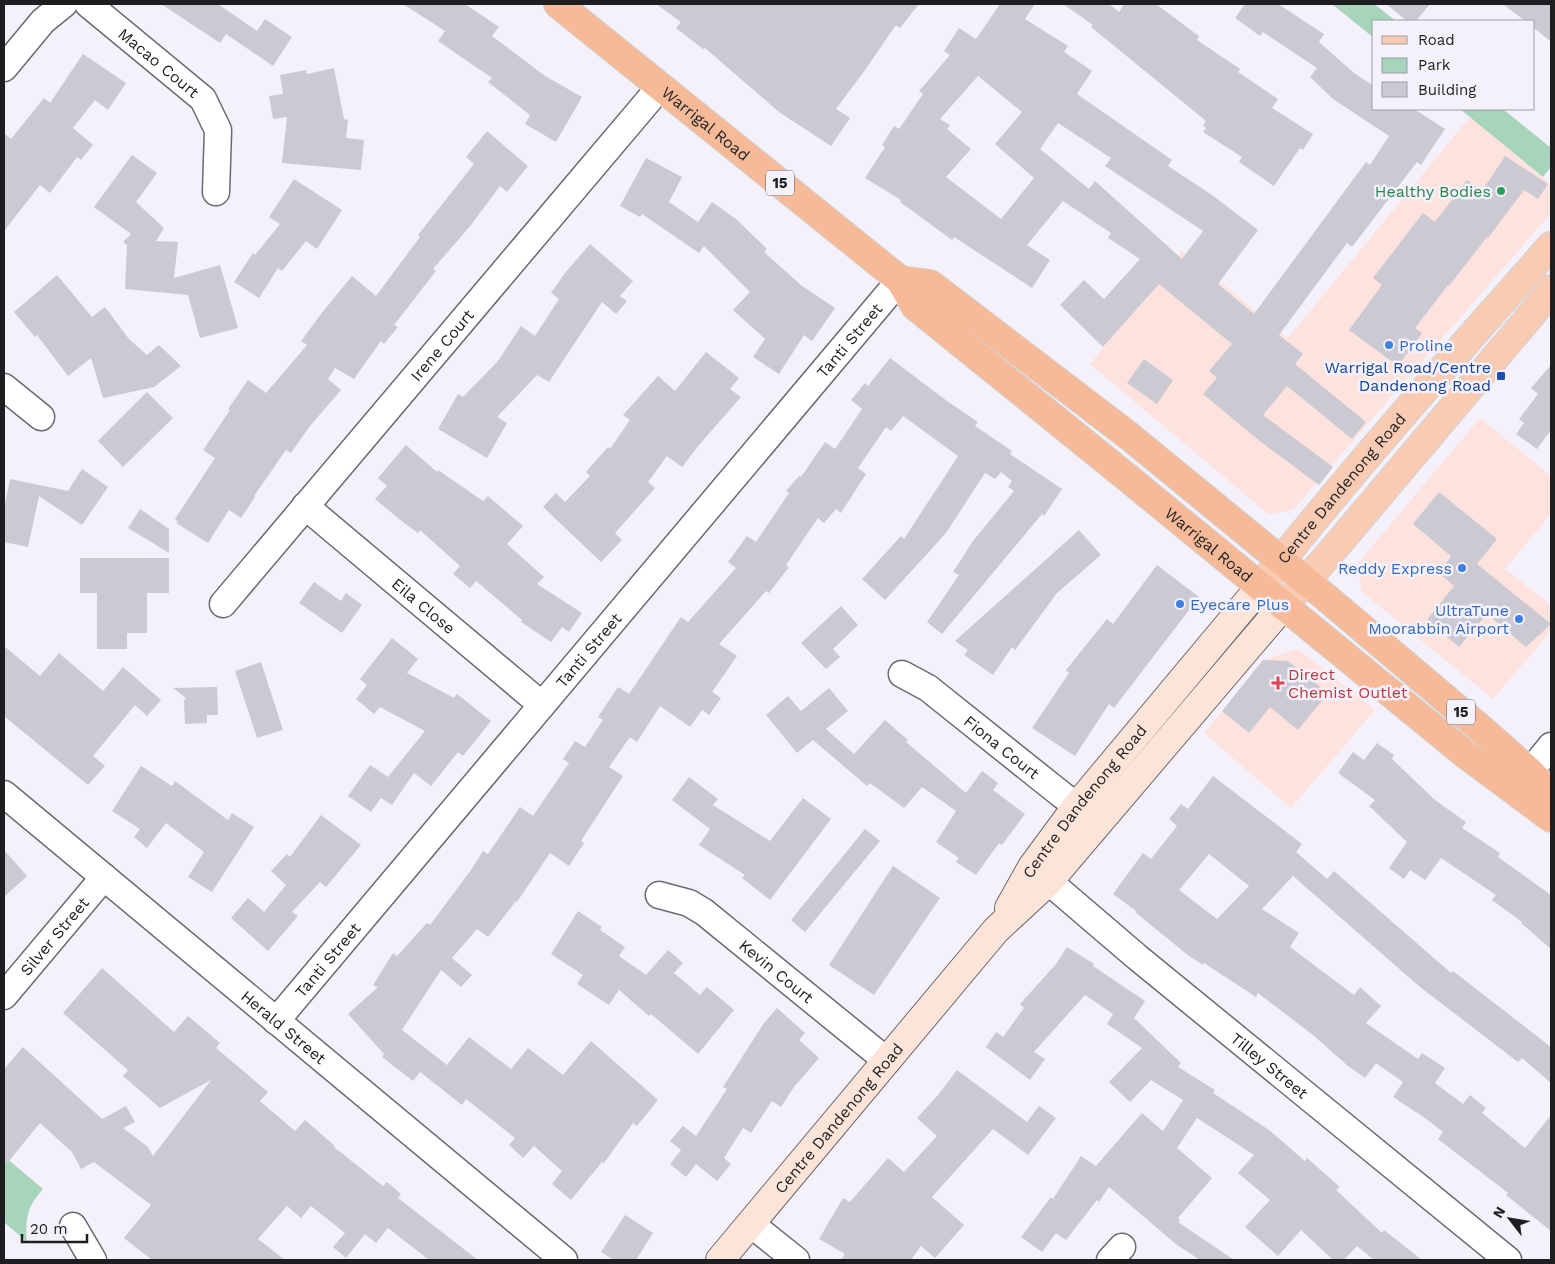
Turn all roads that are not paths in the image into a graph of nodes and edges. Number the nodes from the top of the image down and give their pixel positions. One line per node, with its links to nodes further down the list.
1 (64, 4): 4 (street)
2 (88, 4): 6 (street, Macao Court)
3 (558, 4): 5 (highway, Warrigal Road / 15)
4 (4, 68)
5 (660, 86): 8 (highway, Warrigal Road / 15); 12 (street, Irene Court)
6 (216, 192)
7 (1551, 246): 13 (main road, Centre Dandenong Road)
8 (900, 280): 13 (highway, Warrigal Road / 15); 15 (highway, Warrigal Road / 15); 19 (street, Tanti Street)
9 (1551, 289): 14 (main road, Centre Dandenong Road)
10 (4, 387): 11 (street)
11 (41, 417)
12 (306, 506): 16 (street, Irene Court); 19 (street, Eila Close)
13 (1280, 561): 14 (highway, Warrigal Road / 15); 15 (main road, Centre Dandenong Road)
14 (1305, 580): 17 (main road, Centre Dandenong Road); 21 (highway, Warrigal Road / 15)
15 (1260, 587): 17 (highway, Warrigal Road / 15); 24 (main road, Centre Dandenong Road)
16 (223, 604)
17 (1283, 606): 21 (highway, Warrigal Road / 15); 26 (main road, Centre Dandenong Road)
18 (902, 674): 24 (street, Fiona Court)
19 (542, 705): 31 (street, Tanti Street)
20 (1551, 746): 21 (street)
21 (1522, 782): 23 (highway, Warrigal Road / 15); 25 (highway, Warrigal Road / 15)
22 (4, 794): 28 (street, Herald Street)
23 (1551, 795)
24 (1077, 806): 26 (street, Fiona Court); 27 (main road, Centre Dandenong Road)
25 (1551, 818)
26 (1099, 822): 27 (main road, Centre Dandenong Road)
27 (1040, 874): 32 (main road, Centre Dandenong Road); 39 (street, Tilley Street)
28 (104, 877): 30 (street, Silver Street); 31 (street, Herald Street)
29 (659, 895): 32 (street, Kevin Court)
30 (4, 996)
31 (276, 1021): 36 (street, Herald Street)
32 (887, 1061): 33 (main road, Centre Dandenong Road)
33 (751, 1224): 37 (main road, Centre Dandenong Road); 38 (street)
34 (73, 1226): 35 (street)
35 (93, 1260)
36 (564, 1260)
37 (720, 1260)
38 (796, 1260)
39 (1508, 1260)

